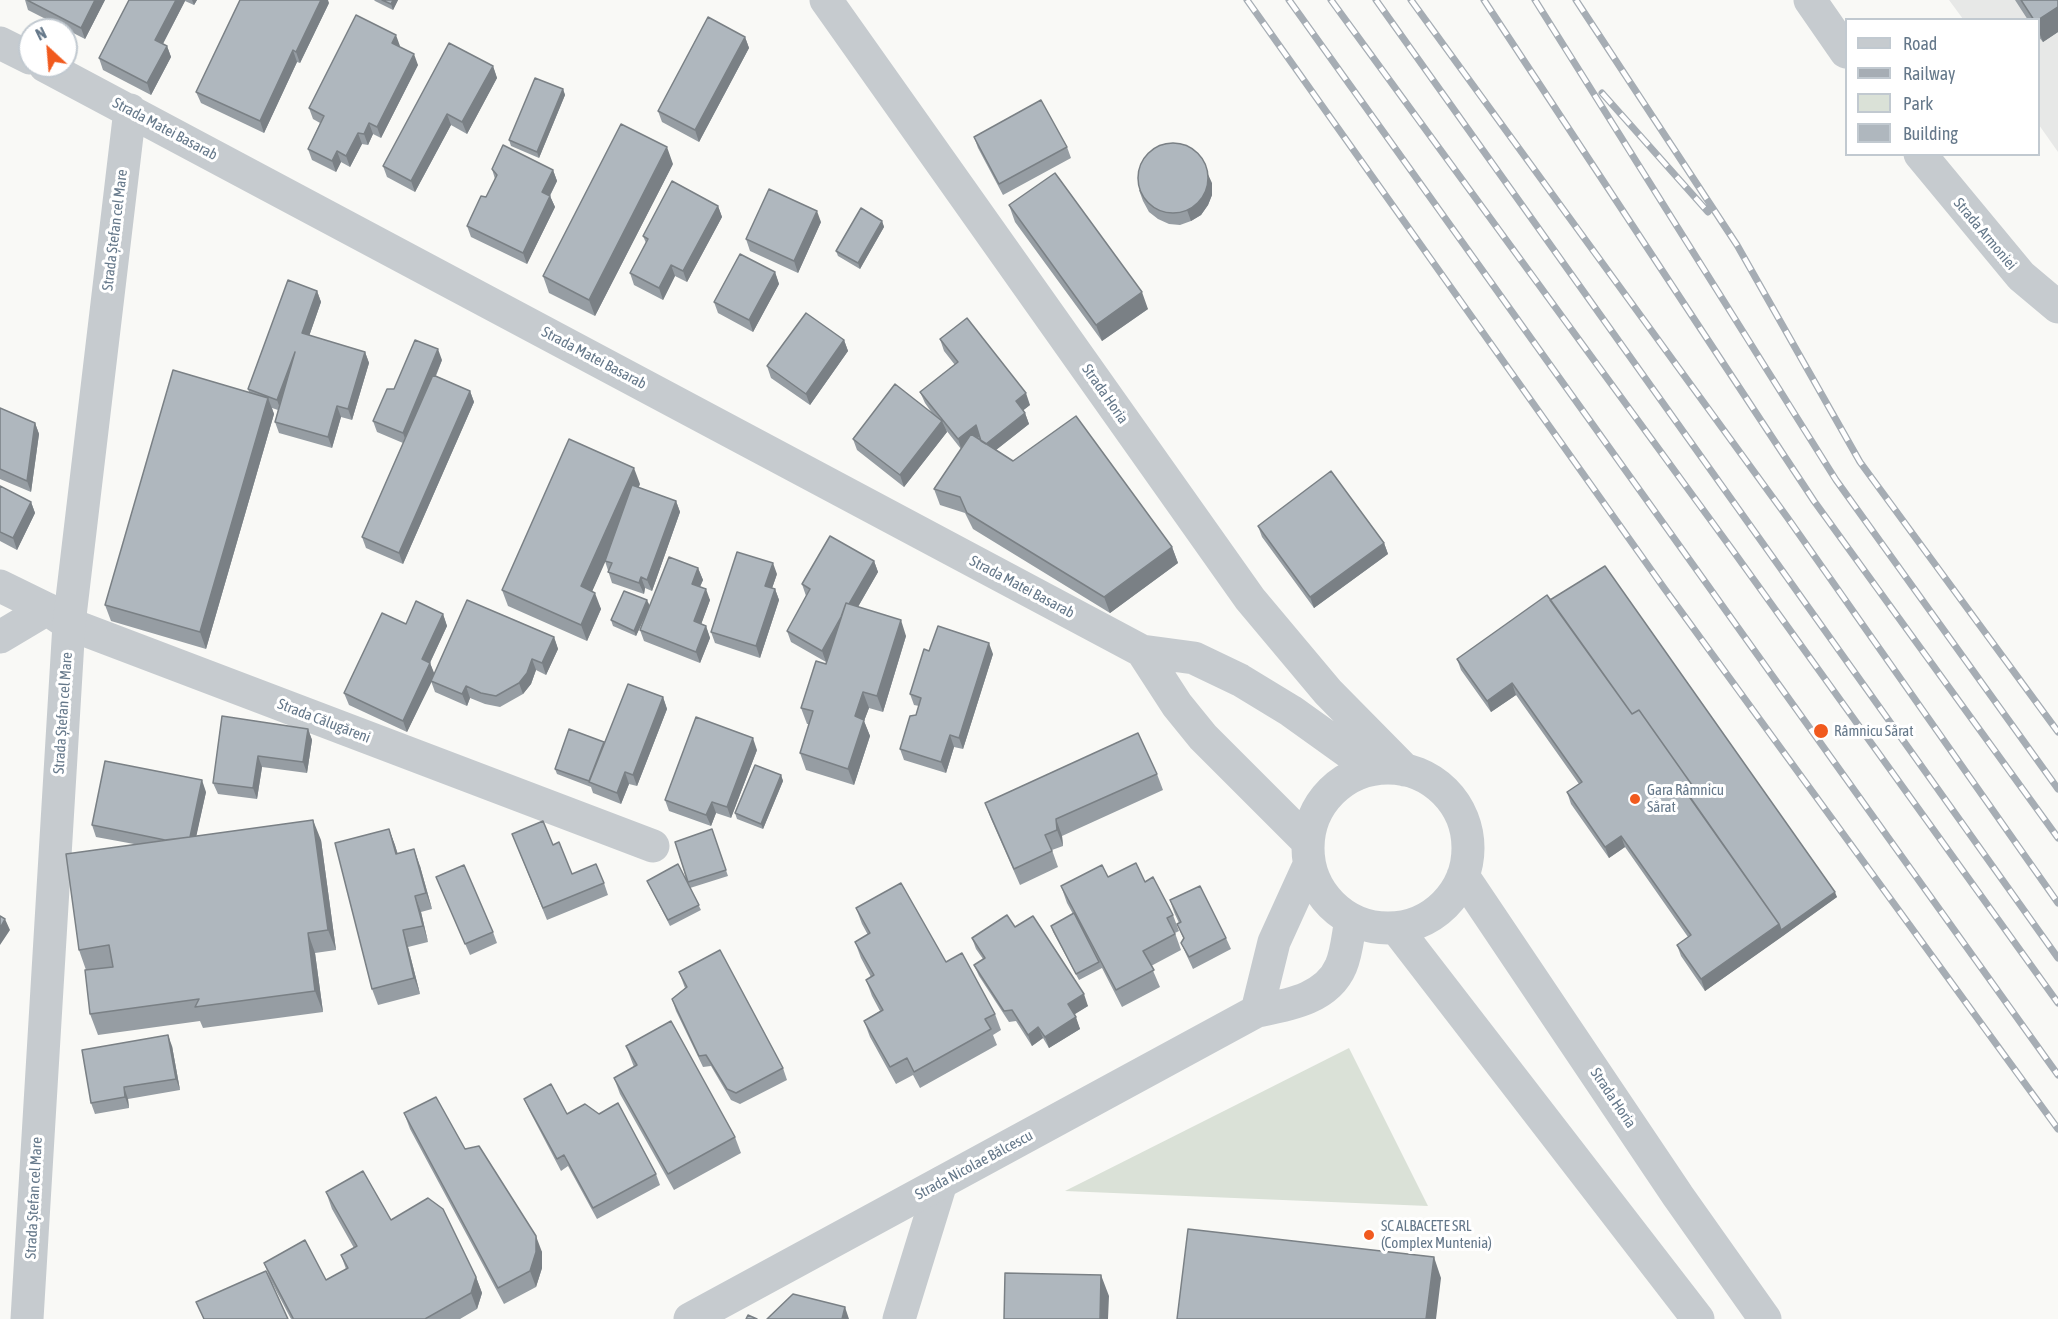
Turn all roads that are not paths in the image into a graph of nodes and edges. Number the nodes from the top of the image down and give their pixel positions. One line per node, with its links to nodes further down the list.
1 (826, 0): 15 (street, Strada Horia)
2 (1810, 0): 4 (street)
3 (0, 43): 5 (street)
4 (1845, 51)
5 (18, 52)
6 (68, 78): 7 (street, Strada Matei Basarab)
7 (129, 110): 11 (street, Strada Ștefan cel Mare); 13 (street, Strada Matei Basarab)
8 (1922, 156): 9 (street, Strada Armoniei)
9 (2058, 307)
10 (0, 586): 11 (street, Strada Călugăreni)
11 (58, 616): 12 (street); 16 (street, Strada Călugăreni); 23 (street, Strada Ștefan cel Mare)
12 (0, 637)
13 (1142, 651): 14 (street, Strada Matei Basarab); 17 (street, Strada Matei Basarab)
14 (1372, 770): 15 (street); 17 (street)
15 (1405, 770): 18 (street)
16 (653, 846)
17 (1309, 854): 19 (street); 21 (street)
18 (1463, 876): 20 (street); 27 (street, Strada Horia)
19 (1351, 920): 20 (street); 21 (street, Strada Nicolae Bălcescu)
20 (1396, 928): 26 (street)
21 (1257, 1011): 22 (street, Strada Nicolae Bălcescu)
22 (941, 1183): 24 (street, Strada Nicolae Bălcescu); 25 (street)
23 (27, 1319)
24 (690, 1319)
25 (899, 1319)
26 (1698, 1319)
27 (1765, 1319)

